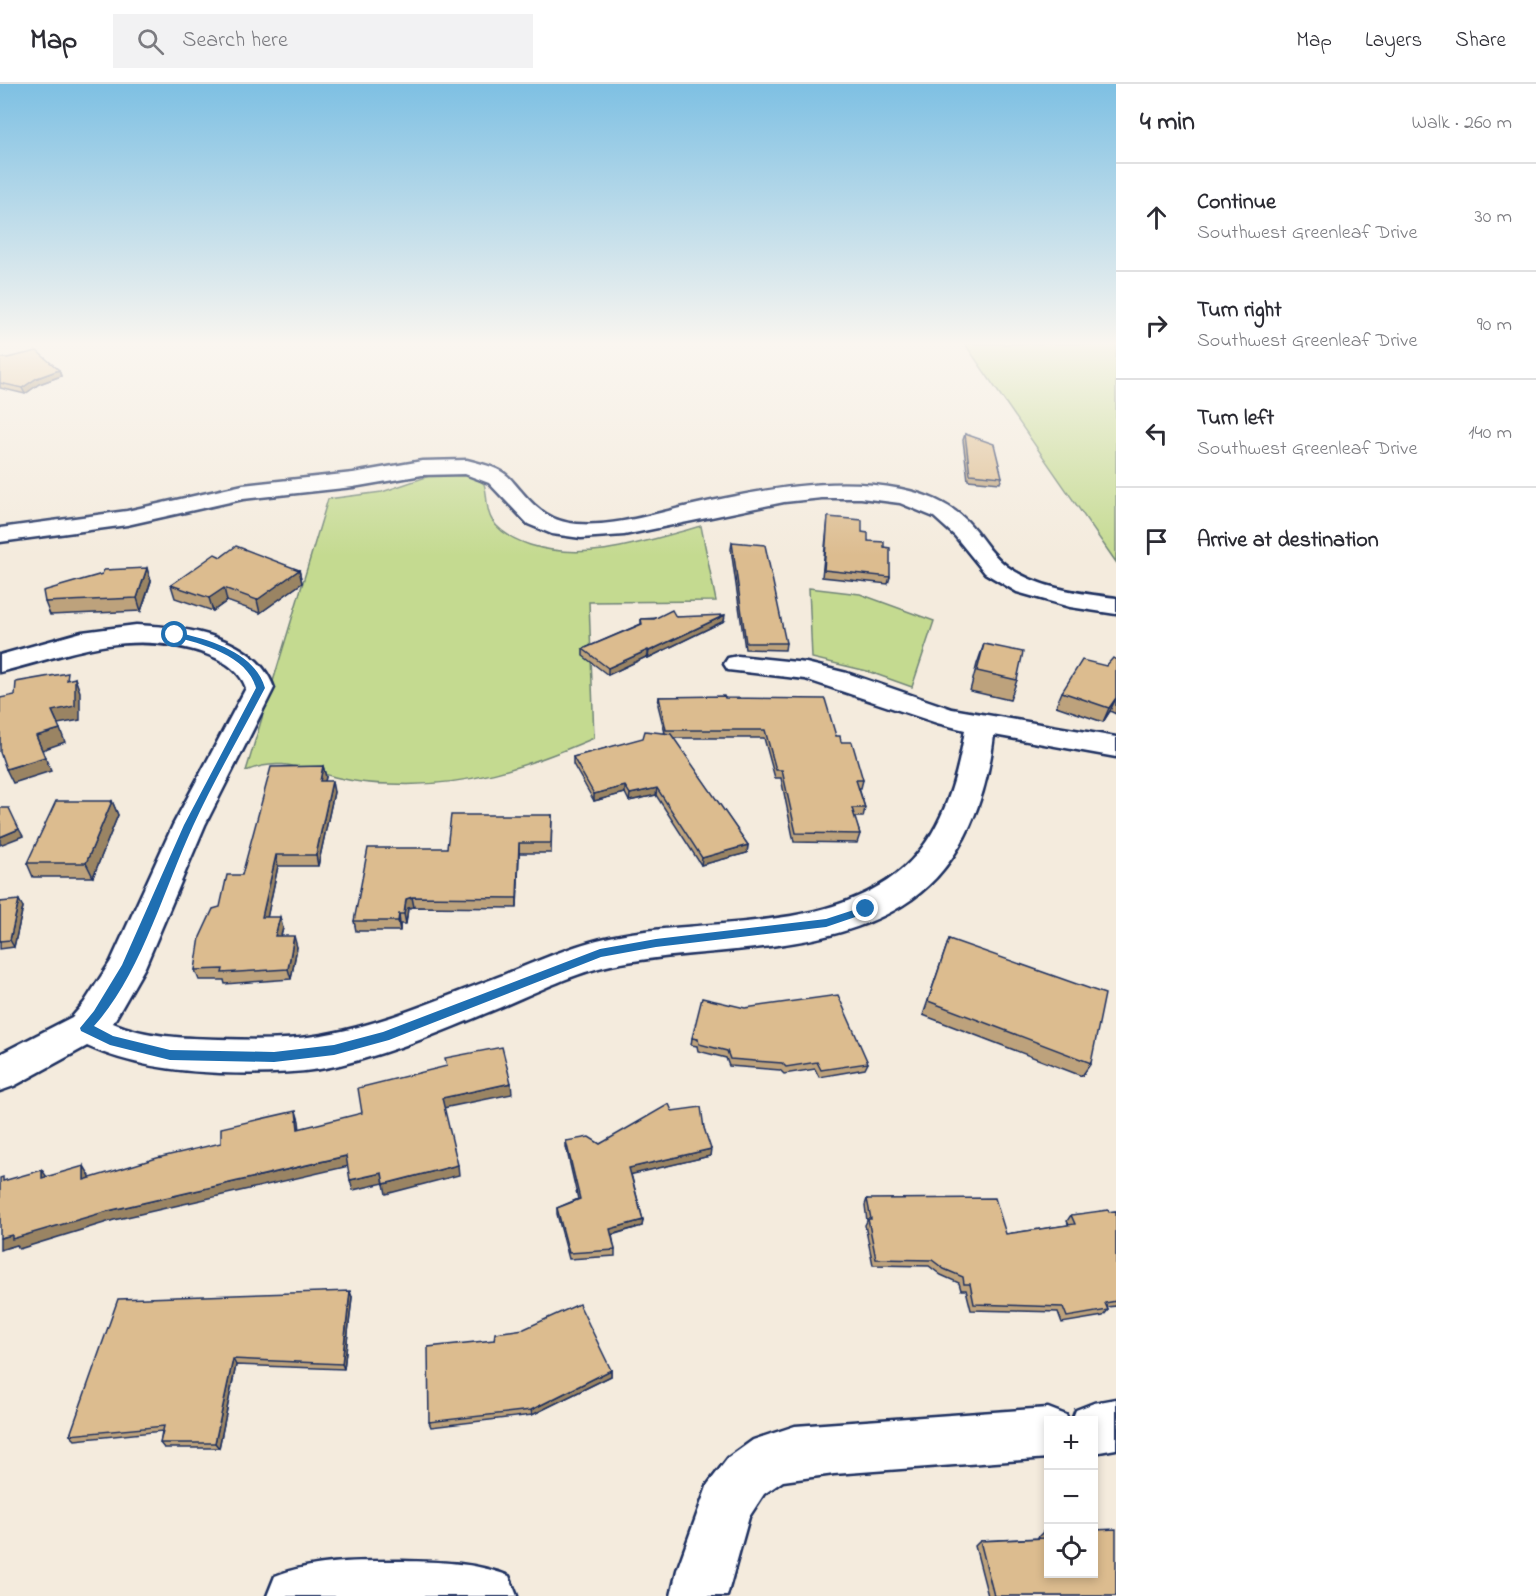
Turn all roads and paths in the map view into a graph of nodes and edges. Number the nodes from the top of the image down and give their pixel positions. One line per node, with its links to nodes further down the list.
1 (0, 535): 2 (street)
2 (1116, 606)
3 (0, 664): 7 (street)
4 (738, 664): 5 (street)
5 (981, 724): 6 (street); 7 (street)
6 (1116, 747)
7 (86, 1028): 8 (street)
8 (0, 1074)
9 (1116, 1424): 10 (street)
10 (1098, 1427)
11 (1044, 1433): 14 (street)
12 (295, 1596): 13 (street)
13 (489, 1596)
14 (699, 1596)

